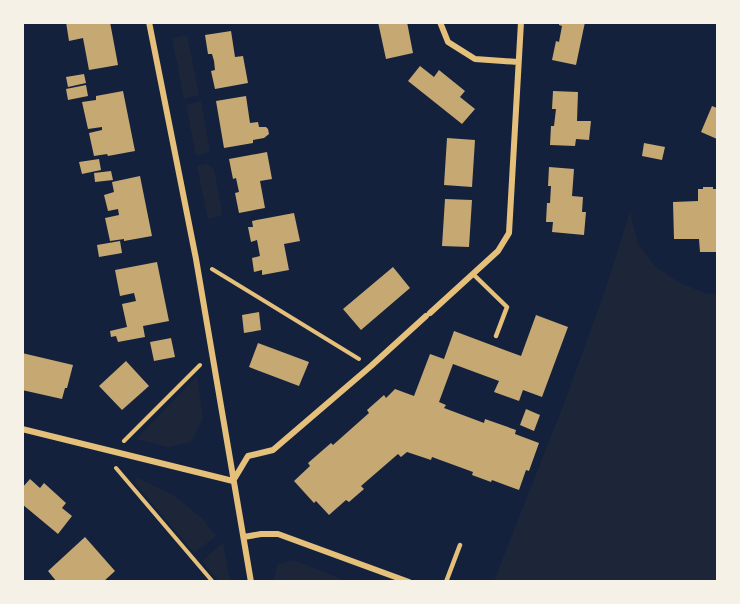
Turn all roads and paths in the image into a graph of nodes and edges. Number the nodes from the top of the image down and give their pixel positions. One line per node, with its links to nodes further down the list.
1 (149, 22): 5 (street)
2 (440, 22): 4 (street)
3 (521, 22): 4 (street)
4 (518, 62): 6 (street)
5 (195, 259): 8 (street); 9 (path)
6 (474, 274): 7 (lane); 9 (street)
7 (496, 336)
8 (212, 354): 12 (path); 13 (street)
9 (371, 366): 13 (street)
10 (22, 429): 11 (street)
11 (99, 448): 12 (street); 16 (path)
12 (113, 452): 13 (street)
13 (233, 481): 14 (street)
14 (244, 537): 17 (street); 18 (street)
15 (460, 545): 19 (lane)
16 (213, 582)
17 (251, 582)
18 (409, 582)
19 (446, 582)

